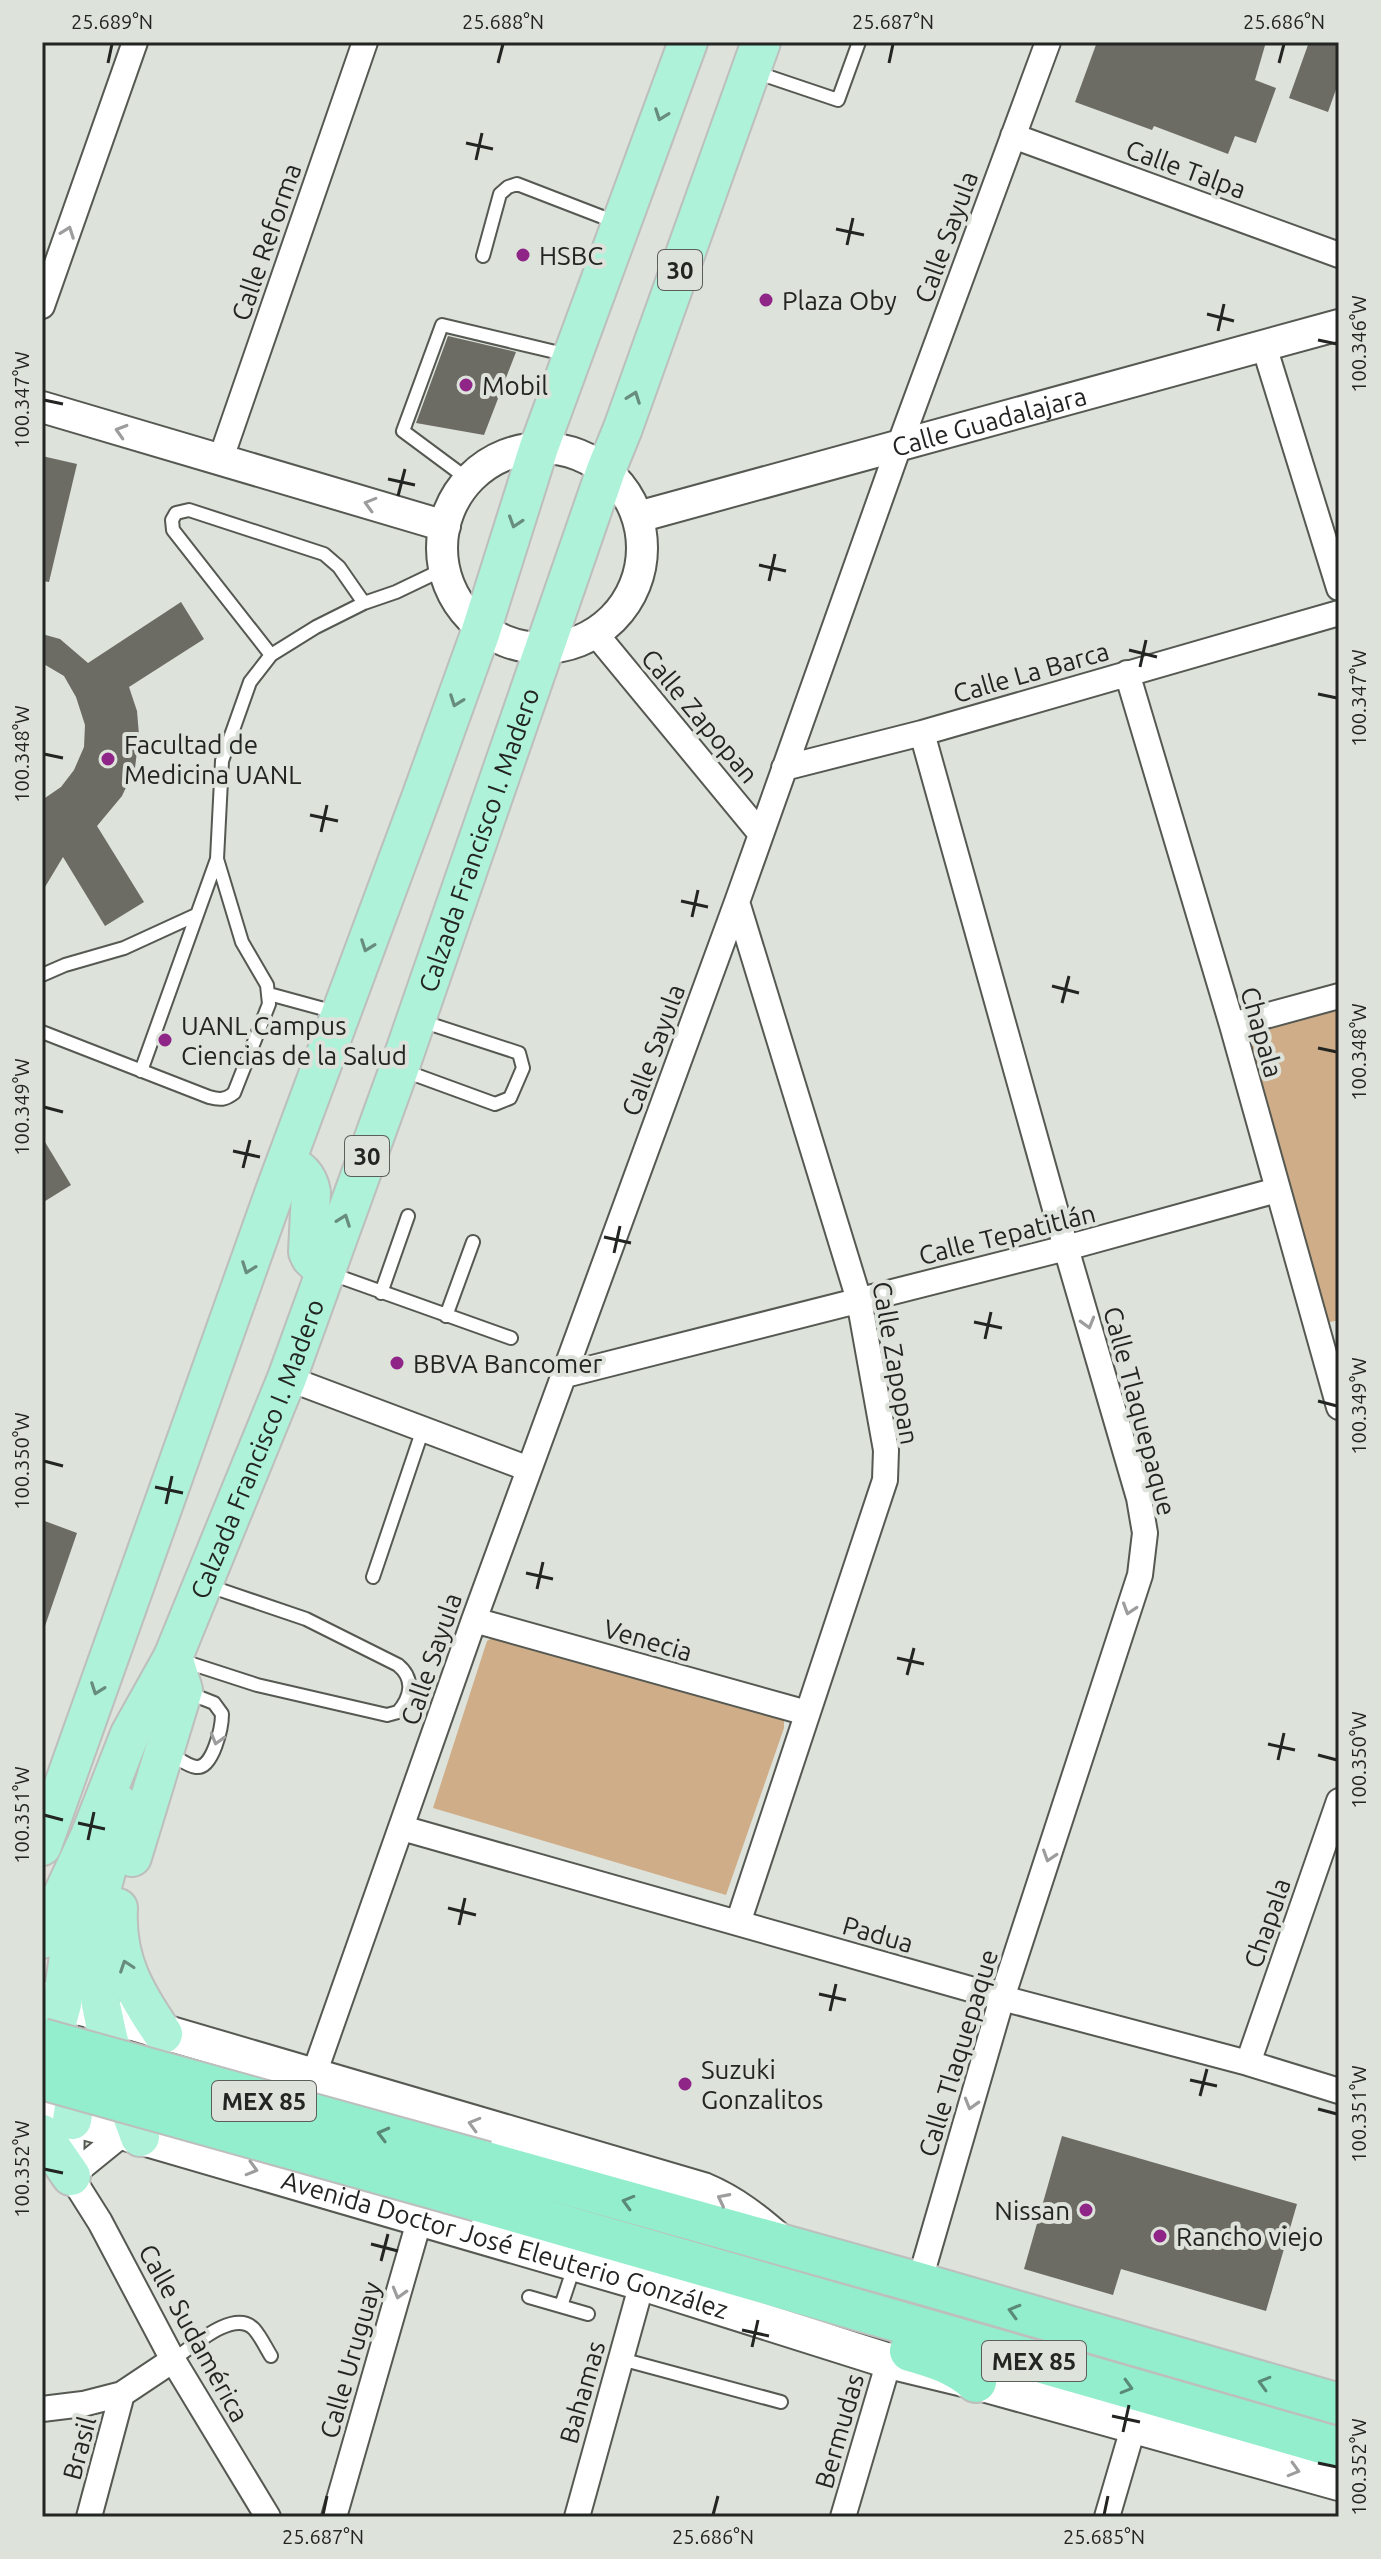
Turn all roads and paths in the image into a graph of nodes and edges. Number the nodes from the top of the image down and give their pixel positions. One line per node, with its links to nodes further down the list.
1 (135, 42): 11 (street, one-way to 1)
2 (365, 42): 18 (street, Calle Reforma)
3 (688, 42): 8 (main road, one-way to 8)
4 (859, 42): 6 (lane)
5 (1048, 42): 7 (street, Calle Sayula)
6 (756, 56): 19 (main road, Calzada Francisco I. Madero / 30, one-way to 6)
7 (1013, 136): 9 (street, Calle Talpa); 16 (street, Calle Sayula)
8 (621, 224): 10 (lane); 14 (main road)
9 (1339, 255)
10 (483, 256)
11 (42, 306)
12 (1339, 325): 13 (street, Calle Guadalajara)
13 (1264, 346): 16 (street, Calle Guadalajara); 24 (street)
14 (573, 356): 17 (main road); 20 (lane)
15 (42, 407): 18 (street, one-way to 15)
16 (899, 446): 21 (street, Calle Guadalajara); 33 (street, Calle Sayula)
17 (539, 447): 19 (street); 20 (street); 27 (main road, one-way to 27)
18 (220, 461): 22 (street, one-way to 18)
19 (606, 470): 21 (street); 29 (main road, Calzada Francisco I. Madero / 30)
20 (469, 480): 22 (street)
21 (638, 517): 28 (street)
22 (445, 526): 23 (street)
23 (444, 569): 25 (lane); 27 (street)
24 (1339, 588)
25 (364, 603): 30 (lane); 30 (lane)
26 (1339, 613): 31 (street, Calle La Barca)
27 (481, 628): 29 (street); 41 (main road, one-way to 41)
28 (595, 633): 29 (street); 34 (street, Calle Zapopan)
29 (544, 649): 42 (main road, Calzada Francisco I. Madero / 30)
30 (271, 655): 35 (lane)
31 (1127, 673): 32 (street, Calle La Barca); 43 (street, Chapala)
32 (922, 733): 33 (street, Calle La Barca); 51 (street, Calle Tlaquepaque)
33 (784, 768): 34 (street, Calle Sayula)
34 (761, 834): 36 (street, Calle Sayula)
35 (217, 859): 37 (lane); 39 (lane)
36 (737, 902): 54 (street, Calle Zapopan); 58 (street, Calle Sayula)
37 (196, 915): 38 (lane); 46 (lane)
38 (42, 975)
39 (269, 994): 41 (lane); 46 (lane)
40 (1339, 996): 43 (street)
41 (342, 1014): 47 (main road)
42 (416, 1020): 45 (main road, Calzada Francisco I. Madero / 30); 45 (lane)
43 (1232, 1025): 48 (street, Chapala)
44 (42, 1032): 46 (lane)
45 (399, 1069): 52 (main road, Calzada Francisco I. Madero / 30, one-way to 45)
46 (141, 1071)
47 (286, 1163): 52 (main road); 63 (main road, one-way to 63)
48 (1277, 1190): 51 (street, Calle Tepatitlán); 56 (street, Chapala)
49 (408, 1216): 53 (lane)
50 (473, 1242): 55 (lane)
51 (1066, 1248): 54 (street, Calle Tepatitlán); 77 (street, Calle Tlaquepaque, one-way to 77)
52 (326, 1272): 53 (lane); 59 (main road, Calzada Francisco I. Madero / 30)
53 (381, 1293): 55 (lane)
54 (859, 1300): 58 (street, Calle Tepatitlán); 68 (street, Calle Zapopan)
55 (446, 1316): 57 (lane)
56 (1330, 1336): 60 (street, Chapala)
57 (511, 1338)
58 (565, 1375): 62 (street, Calle Sayula)
59 (287, 1378): 61 (street); 65 (main road, Calzada Francisco I. Madero / 30)
60 (1339, 1407)
61 (423, 1429): 62 (street); 64 (lane)
62 (529, 1469): 66 (street, Calle Sayula)
63 (143, 1563): 69 (main road); 71 (main road, one-way to 71)
64 (373, 1577)
65 (203, 1584): 67 (main road, Calzada Francisco I. Madero / 30); 67 (lane)
66 (474, 1620): 68 (street, Venecia); 72 (street, Calle Sayula)
67 (178, 1674): 69 (main road, Calzada Francisco I. Madero / 30); 78 (main road, one-way to 67)
68 (807, 1713): 75 (street, Calle Zapopan)
69 (130, 1734): 73 (main road, Calzada Francisco I. Madero / 30); 78 (main road)
70 (1339, 1801): 81 (street, Chapala)
71 (51, 1807): 74 (main road)
72 (402, 1828): 75 (street, Padua); 82 (street, Calle Sayula)
73 (90, 1836): 76 (main road, Calzada Francisco I. Madero / 30); 78 (main road)
74 (42, 1846)
75 (738, 1923): 77 (street, Padua)
76 (42, 1939)
77 (1002, 1998): 81 (street, Padua); 94 (street, Calle Tlaquepaque, one-way to 94)
78 (99, 2010): 80 (main road); 83 (main road); 85 (main road); 86 (main road)
79 (42, 2039): 90 (highway, MEX 85, one-way to 79, bridge)
80 (218, 2049): 82 (main road); 87 (main road)
81 (1248, 2063): 84 (street, Padua)
82 (313, 2077): 90 (main road, one-way to 82)
83 (42, 2080): 92 (highway, Avenida Doctor José Eleuterio González / MEX 85, bridge)
84 (1339, 2091)
85 (52, 2122): 86 (main road, Avenida Doctor José Eleuterio González); 88 (main road)
86 (132, 2135): 87 (main road, Avenida Doctor José Eleuterio González); 88 (street)
87 (194, 2153): 89 (main road, Avenida Doctor José Eleuterio González, one-way to 89)
88 (57, 2174): 100 (street, Calle Sudamérica)
89 (420, 2218): 91 (main road, Avenida Doctor José Eleuterio González); 112 (street, Calle Uruguay, one-way to 112)
90 (784, 2246): 94 (highway, MEX 85)
91 (575, 2264): 93 (main road, Avenida Doctor José Eleuterio González); 96 (lane)
92 (729, 2274): 102 (highway); 108 (highway, Avenida Doctor José Eleuterio González / MEX 85, one-way to 108)
93 (642, 2283): 99 (street, Bahamas); 101 (main road, Avenida Doctor José Eleuterio González)
94 (919, 2283): 105 (highway, MEX 85, one-way to 94)
95 (529, 2297): 96 (lane)
96 (561, 2306): 97 (lane)
97 (588, 2314)
98 (271, 2356): 100 (lane)
99 (621, 2359): 104 (lane); 113 (street, Bahamas)
100 (173, 2360): 103 (street); 111 (street, Calle Sudamérica)
101 (889, 2361): 102 (main road, Avenida Doctor José Eleuterio González); 114 (street, Bermudas)
102 (976, 2382): 107 (main road, Avenida Doctor José Eleuterio González)
103 (122, 2394): 106 (street); 110 (street, Brasil)
104 (781, 2402)
105 (1339, 2404)
106 (42, 2409)
107 (1134, 2425): 109 (main road, Avenida Doctor José Eleuterio González, one-way to 109); 115 (street)
108 (1339, 2448)
109 (1339, 2483)
110 (89, 2517)
111 (268, 2517)
112 (334, 2517)
113 (577, 2517)
114 (843, 2517)
115 (1107, 2517)

